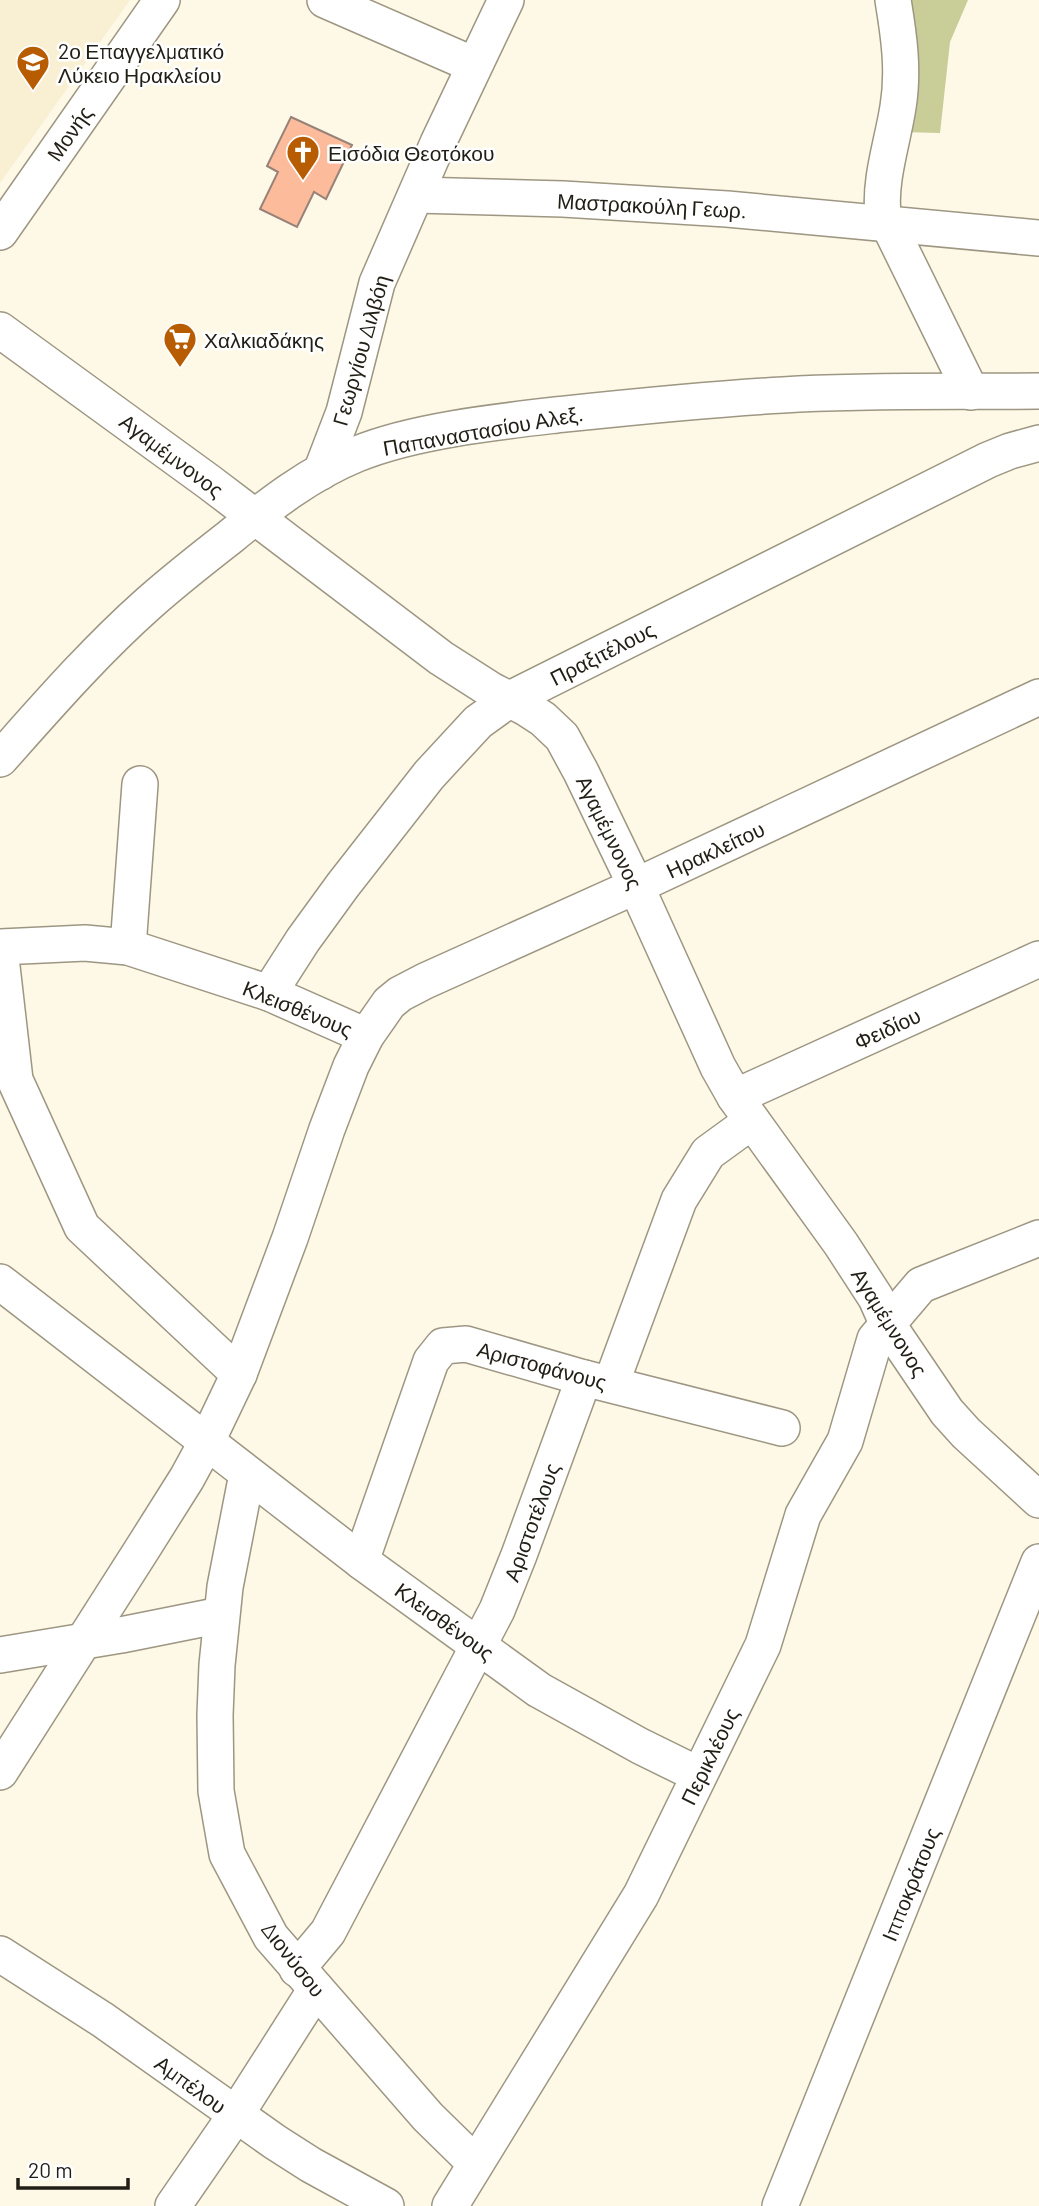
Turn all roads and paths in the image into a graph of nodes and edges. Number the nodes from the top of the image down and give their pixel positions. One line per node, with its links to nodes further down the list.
1 (162, 0): 8 (street, Μονής)
2 (325, 0): 5 (street)
3 (506, 0): 5 (street, Γεωργίου Διλβόη)
4 (893, 0): 7 (street)
5 (474, 65): 6 (street, Γεωργίου Διλβόη)
6 (416, 195): 7 (street, Μαστρακούλη Γεωρ.); 14 (street, Γεωργίου Διλβόη)
7 (887, 223): 9 (street, Μαστρακούλη Γεωρ.); 12 (street)
8 (0, 232)
9 (1039, 238)
10 (0, 330): 15 (street, Αγαμέμνονος)
11 (1039, 391): 12 (street, Παπαναστασίου Αλεξ.)
12 (971, 392): 14 (street, Παπαναστασίου Αλεξ.)
13 (1039, 443): 17 (street, Πραξιτέλους)
14 (321, 472): 15 (street, Παπαναστασίου Αλεξ.)
15 (254, 518): 17 (street, Αγαμέμνονος); 18 (street, Παπαναστασίου Αλεξ.)
16 (1039, 697): 20 (street, Ηρακλείτου)
17 (510, 699): 20 (street, Αγαμέμνονος); 24 (street, Πραξιτέλους)
18 (0, 759)
19 (141, 784): 21 (street)
20 (636, 886): 25 (street, Ηρακλείτου); 26 (street, Αγαμέμνονος)
21 (128, 947): 22 (street, Κλεισθένους); 24 (street, Κλεισθένους)
22 (0, 948): 30 (street, Κλεισθένους)
23 (1039, 959): 26 (street, Φειδίου)
24 (268, 993): 25 (street, Κλεισθένους)
25 (366, 1036): 30 (street, Κλεισθένους)
26 (744, 1109): 29 (street, Αγαμέμνονος); 31 (street, Αριστοτέλους)
27 (1039, 1238): 29 (street, Περικλέους)
28 (0, 1282): 33 (street, Κλεισθένους)
29 (888, 1325): 35 (street, Αγαμέμνονος); 43 (street, Περικλέους)
30 (239, 1374): 33 (street, Κλεισθένους)
31 (597, 1381): 32 (street, Αριστοφάνους); 36 (street, Αριστοφάνους); 40 (street, Αριστοτέλους)
32 (782, 1428)
33 (206, 1443): 34 (street, Κλεισθένους); 39 (street)
34 (247, 1474): 36 (street, Κλεισθένους); 38 (street, Διονύσου)
35 (1039, 1500)
36 (361, 1561): 40 (street, Κλεισθένους)
37 (1039, 1562): 51 (street, Ιπποκράτους)
38 (221, 1615): 39 (street); 45 (street, Διονύσου)
39 (83, 1642): 41 (street); 42 (street)
40 (475, 1654): 43 (street, Κλεισθένους); 45 (street, Κλεισθένους)
41 (0, 1655)
42 (0, 1772)
43 (699, 1775): 47 (street, Περικλέους)
44 (0, 1954): 46 (street, Αμπέλου)
45 (307, 1979): 46 (street, Κλεισθένους); 47 (street, Διονύσου)
46 (235, 2116): 48 (street, Κλεισθένους); 49 (street, Αμπέλου)
47 (475, 2163): 50 (street)
48 (173, 2206)
49 (386, 2206)
50 (450, 2206)
51 (780, 2206)

